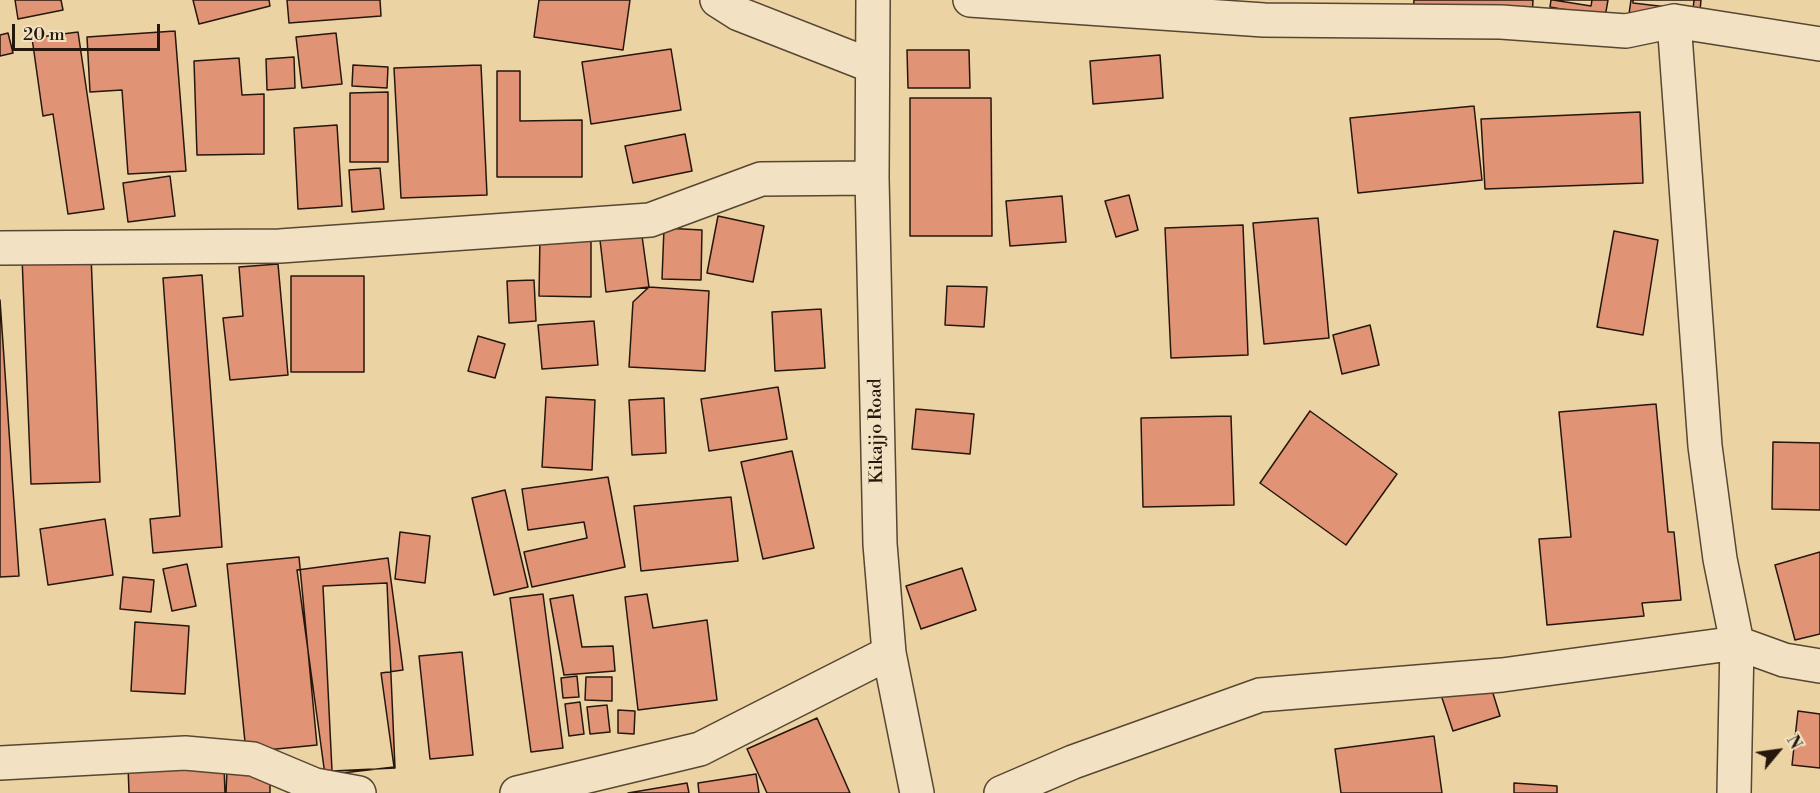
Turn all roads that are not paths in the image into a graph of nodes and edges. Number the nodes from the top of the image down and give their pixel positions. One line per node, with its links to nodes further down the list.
1 (717, 0): 6 (street)
2 (873, 0): 6 (street, Kikajjo Road)
3 (970, 0): 4 (street)
4 (1674, 21): 5 (street); 9 (street)
5 (1820, 44)
6 (872, 66): 7 (street, Kikajjo Road)
7 (872, 178): 8 (street); 10 (street, Kikajjo Road)
8 (0, 248)
9 (1737, 643): 11 (street); 16 (street); 17 (street)
10 (889, 653): 14 (street); 15 (street, Kikajjo Road)
11 (1820, 666)
12 (0, 763): 13 (street)
13 (359, 793)
14 (517, 793)
15 (917, 793)
16 (1001, 793)
17 (1734, 793)

